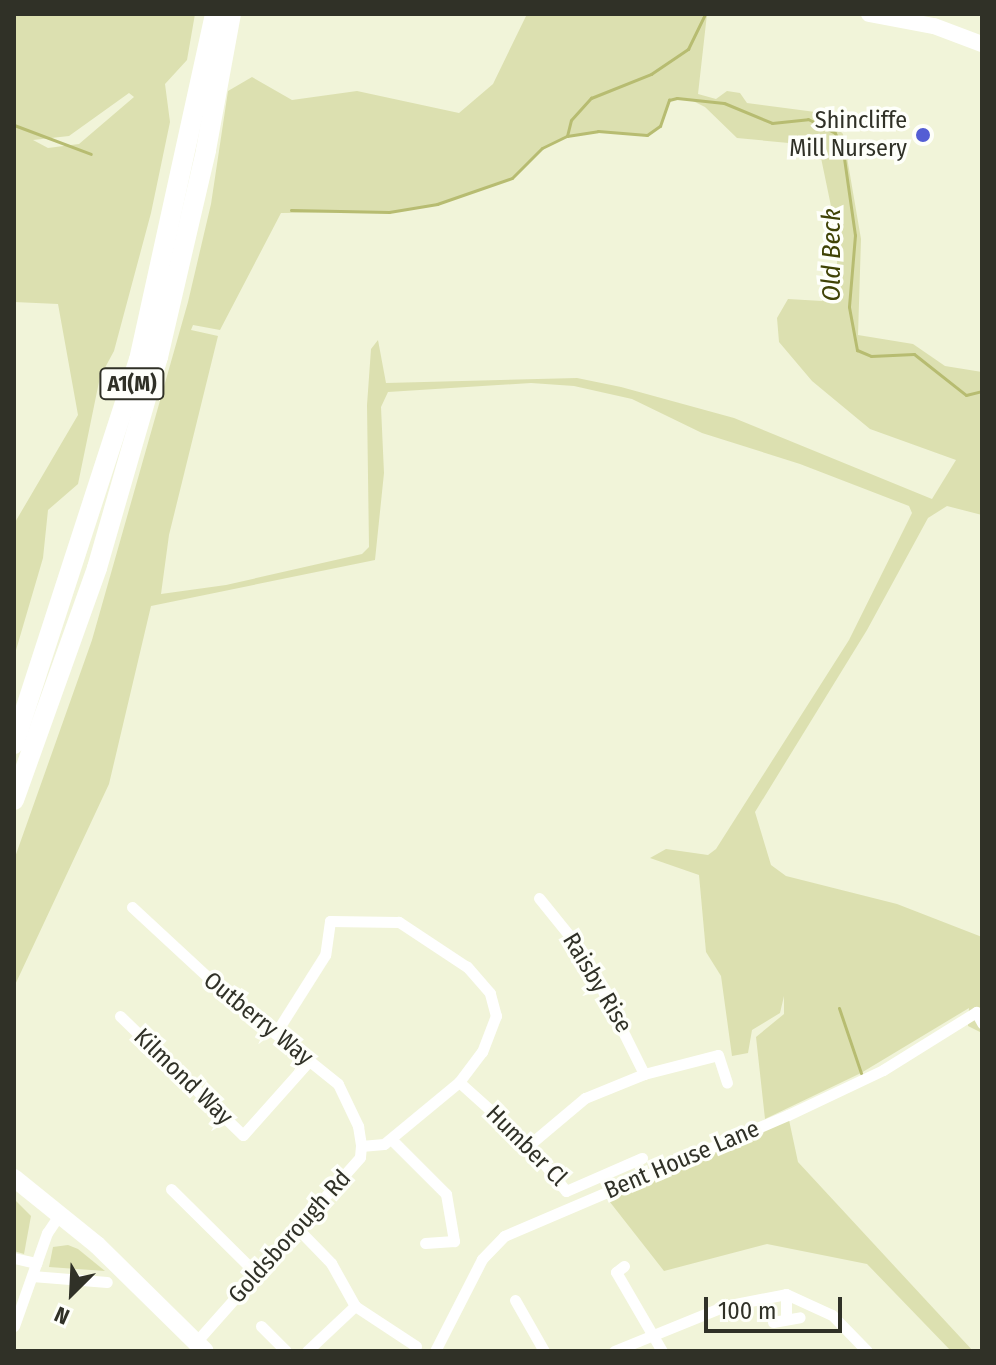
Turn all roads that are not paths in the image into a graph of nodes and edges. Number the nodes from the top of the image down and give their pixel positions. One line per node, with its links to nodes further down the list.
1 (215, 14): 5 (highway, A1(M))
2 (231, 14): 6 (highway, A1(M))
3 (869, 14): 4 (main road)
4 (982, 44)
5 (14, 744)
6 (14, 800)
7 (539, 898): 13 (street, Raisby Rise)
8 (132, 907): 11 (street, Outberry Way)
9 (120, 1016): 12 (street, Kilmond Way)
10 (979, 1017): 44 (street, Bent House Lane)
11 (275, 1034): 12 (street, Outberry Way); 14 (street, Goldsborough Rd)
12 (309, 1061): 18 (street, Outberry Way)
13 (644, 1074): 15 (street); 17 (street)
14 (459, 1082): 16 (street, Goldsborough Rd); 17 (street, Humber Cl)
15 (727, 1083)
16 (391, 1139): 18 (street, Goldsborough Rd); 24 (street)
17 (529, 1145): 19 (street, Humber Cl)
18 (361, 1146): 23 (street, Goldsborough Rd)
19 (642, 1158)
20 (14, 1178): 22 (main road)
21 (171, 1189): 28 (street)
22 (60, 1214): 26 (street); 40 (main road)
23 (297, 1228): 28 (street, Goldsborough Rd); 33 (street)
24 (425, 1243)
25 (14, 1258): 26 (street)
26 (36, 1263): 29 (street)
27 (615, 1269): 39 (street)
28 (256, 1273): 40 (street, Goldsborough Rd)
29 (32, 1276): 30 (street); 37 (street)
30 (107, 1282)
31 (791, 1295): 35 (street); 39 (street); 48 (street)
32 (515, 1300): 45 (street)
33 (355, 1306): 41 (street); 43 (street)
34 (800, 1317): 35 (street)
35 (786, 1319): 36 (street)
36 (773, 1322)
37 (14, 1326)
38 (261, 1326): 42 (street)
39 (652, 1335): 46 (street); 47 (street)
40 (201, 1346)
41 (416, 1346)
42 (286, 1351)
43 (307, 1351)
44 (435, 1351)
45 (544, 1351)
46 (614, 1351)
47 (662, 1351)
48 (867, 1351)

